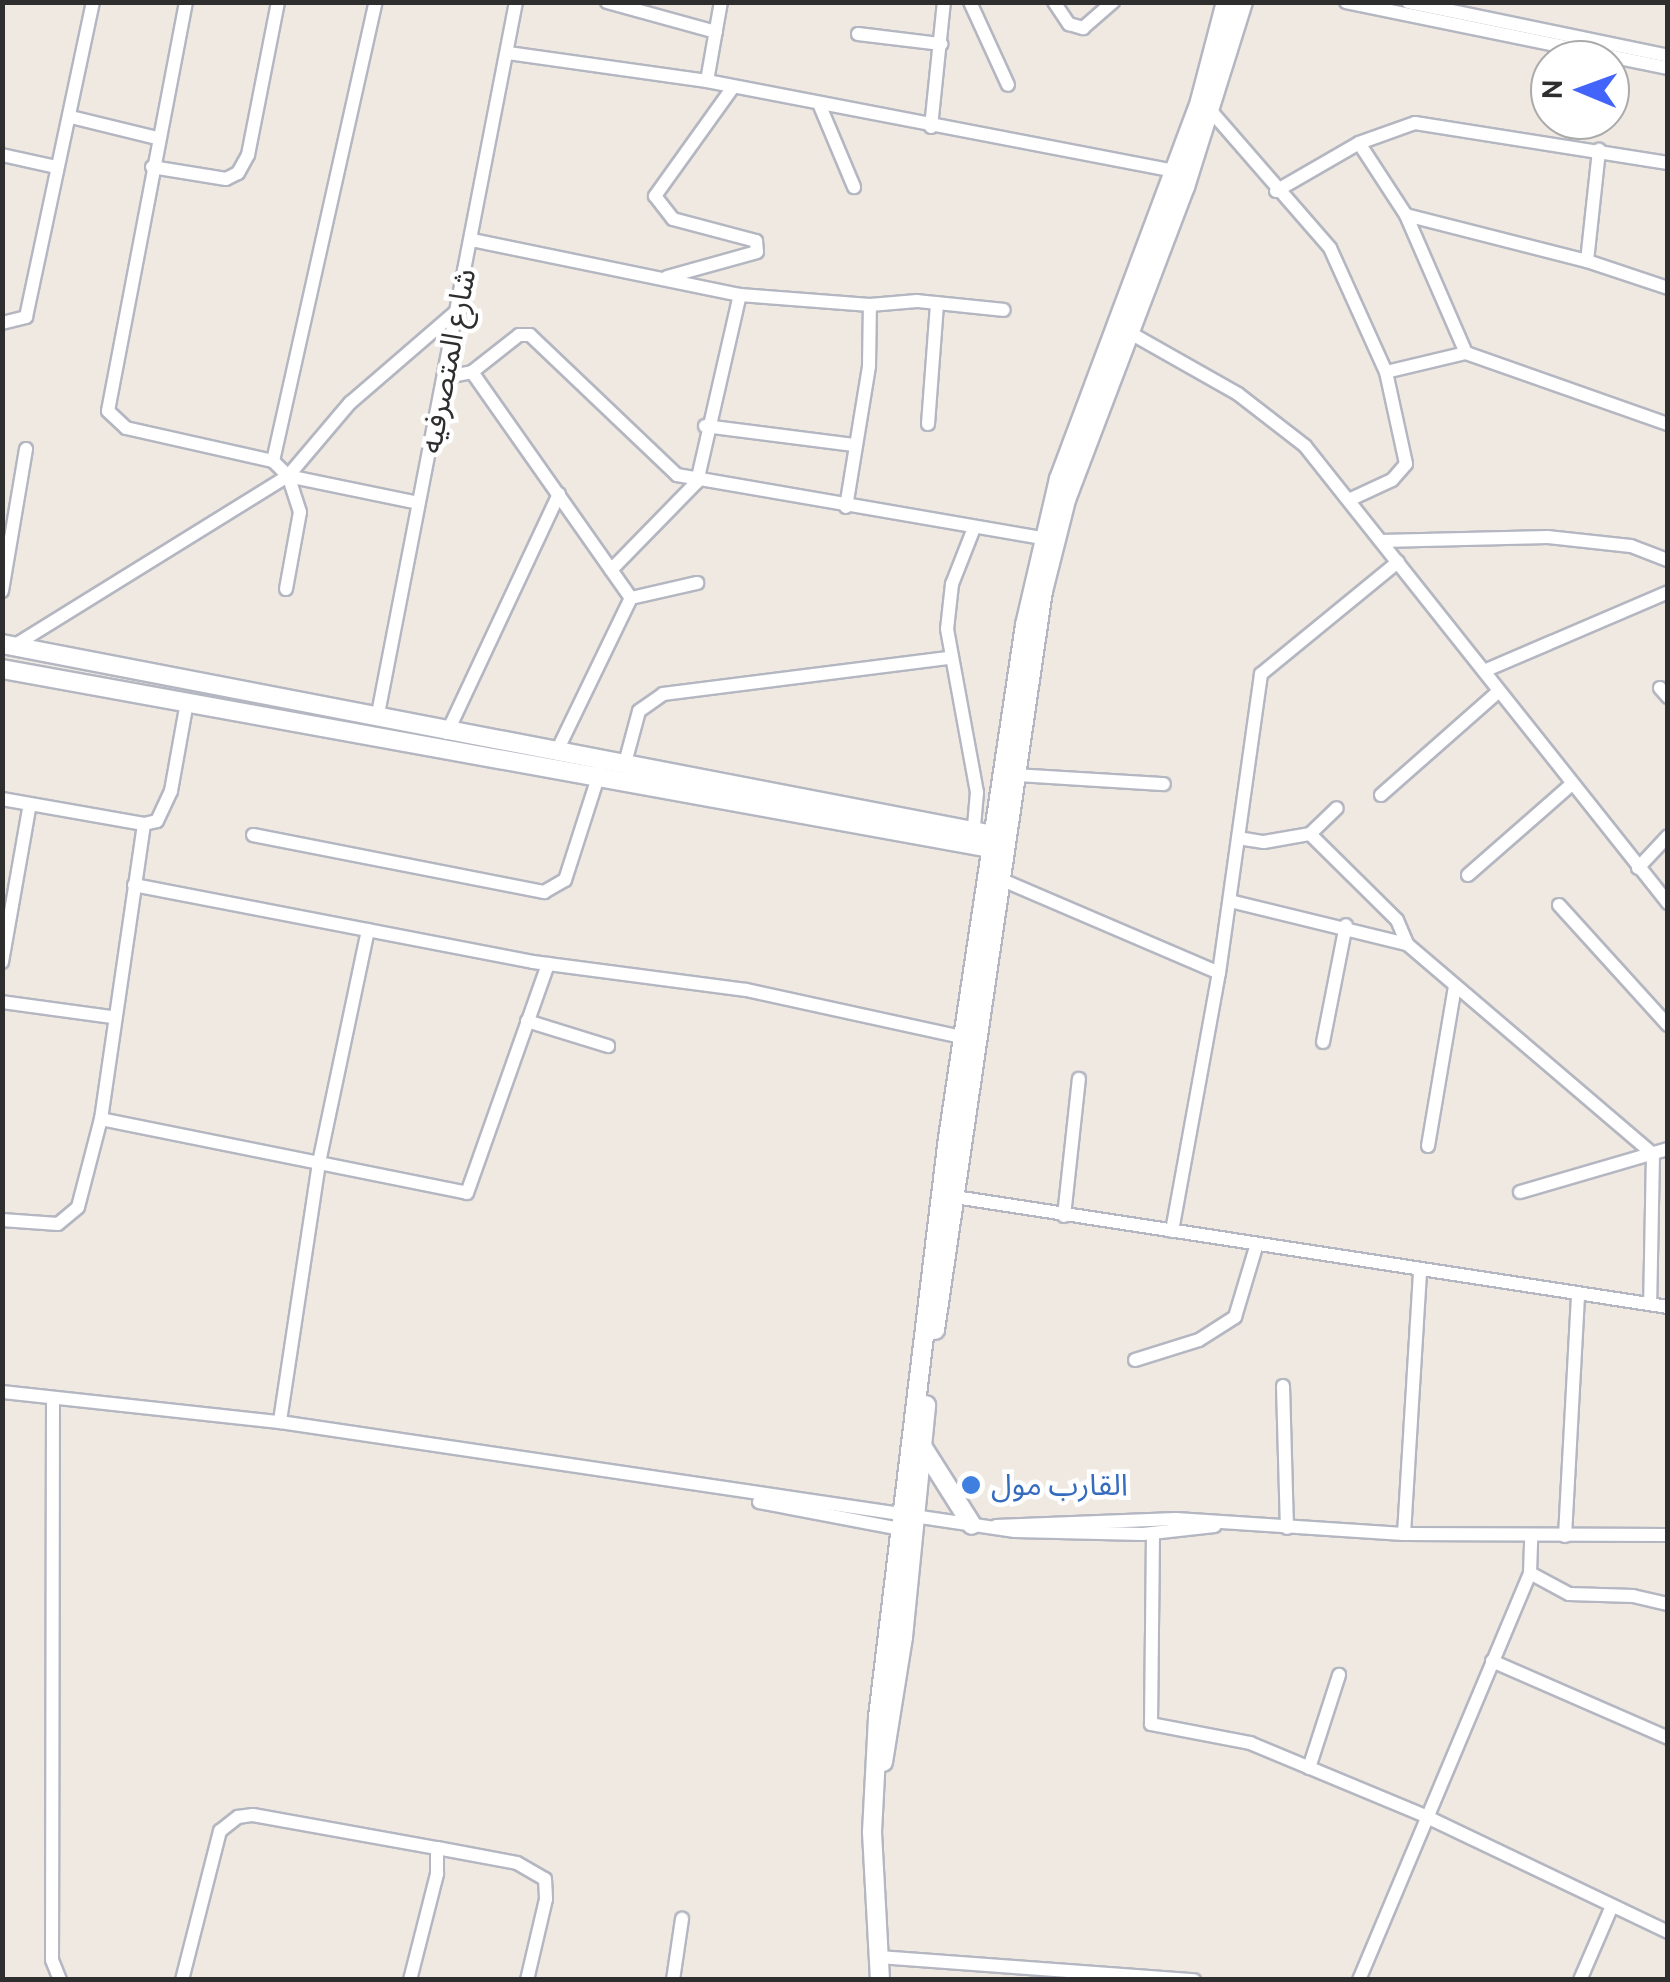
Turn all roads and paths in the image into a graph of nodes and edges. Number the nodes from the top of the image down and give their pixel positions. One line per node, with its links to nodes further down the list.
1 (93, 2): 28 (street)
2 (186, 2): 30 (street)
3 (278, 2): 36 (street)
4 (376, 2): 61 (street)
5 (516, 2): 20 (street, شارع المتصرفيه)
6 (607, 2): 17 (street)
7 (721, 2): 17 (street)
8 (944, 2): 19 (street)
9 (970, 2): 24 (street)
10 (1054, 2): 11 (street)
11 (1113, 2)
12 (1226, 2): 37 (street)
13 (1243, 2): 27 (street)
14 (1346, 2): 16 (street)
15 (1408, 2): 16 (street)
16 (1456, 14): 21 (street); 22 (street)
17 (716, 32): 23 (street)
18 (858, 34): 19 (street)
19 (941, 44): 29 (street)
20 (508, 53): 23 (street); 41 (street, شارع المتصرفيه)
21 (1668, 56)
22 (1668, 68)
23 (706, 81): 25 (street)
24 (1008, 85)
25 (733, 87): 26 (street); 43 (street)
26 (820, 106): 29 (street); 38 (street)
27 (1211, 111): 39 (street); 51 (street)
28 (70, 118): 30 (street); 35 (street)
29 (931, 126): 37 (street)
30 (157, 138): 36 (street)
31 (1358, 143): 32 (street); 39 (street); 40 (street)
32 (1598, 150): 34 (street); 42 (street)
33 (2, 155): 35 (street)
34 (1668, 163)
35 (56, 167): 50 (street)
36 (152, 167): 61 (street)
37 (1175, 171): 51 (street)
38 (854, 187)
39 (1276, 191): 54 (street)
40 (1406, 215): 42 (street); 52 (street)
41 (472, 240): 43 (street); 48 (street, شارع المتصرفيه)
42 (1587, 260): 44 (street)
43 (664, 277): 45 (street)
44 (1668, 288)
45 (740, 295): 47 (street); 58 (street)
46 (937, 303): 47 (street); 49 (street); 56 (street)
47 (870, 306): 59 (street)
48 (460, 308): 55 (street, شارع المتصرفيه); 62 (street)
49 (1004, 310)
50 (2, 324)
51 (1124, 330): 65 (street); 69 (street); 90 (street)
52 (1466, 353): 54 (street); 57 (street)
53 (472, 372): 55 (street); 63 (street); 64 (street)
54 (1386, 372): 65 (street)
55 (447, 377): 66 (street, شارع المتصرفيه)
56 (928, 424)
57 (1668, 424)
58 (705, 426): 59 (street); 63 (street)
59 (854, 445): 67 (street)
60 (26, 449): 76 (street)
61 (273, 460): 62 (street)
62 (288, 476): 66 (street); 75 (street); 79 (street)
63 (698, 482): 67 (street); 73 (street)
64 (559, 494): 73 (street); 86 (street)
65 (1349, 500): 70 (street)
66 (418, 503): 85 (street, شارع المتصرفيه)
67 (846, 507): 68 (street)
68 (974, 528): 69 (street); 80 (street)
69 (1040, 538): 103 (street)
70 (1381, 541): 71 (street); 72 (street)
71 (1668, 560)
72 (1398, 562): 82 (street); 102 (street)
73 (612, 570): 78 (street)
74 (697, 583): 78 (street)
75 (286, 589)
76 (2, 591)
77 (1668, 592): 82 (street)
78 (631, 598): 87 (street)
79 (8, 646): 85 (street)
80 (948, 658): 88 (street); 98 (street)
81 (2, 668): 84 (street)
82 (1484, 671): 83 (street)
83 (1499, 690): 92 (street); 93 (street)
84 (187, 702): 89 (street); 97 (street)
85 (377, 720): 86 (street)
86 (447, 733): 87 (street)
87 (556, 752): 89 (street)
88 (626, 763): 89 (street); 98 (street)
89 (600, 769): 100 (street); 103 (street)
90 (1016, 774): 91 (street); 103 (street)
91 (1164, 784)
92 (1572, 784): 104 (street); 105 (street)
93 (1381, 795)
94 (2, 799): 95 (street)
95 (30, 804): 97 (street); 114 (street)
96 (1337, 808): 99 (street)
97 (144, 824): 107 (street)
98 (974, 830): 103 (street)
99 (1310, 834): 102 (street); 113 (street)
100 (252, 835)
101 (1668, 836): 104 (street)
102 (1238, 838): 108 (street)
103 (999, 843): 106 (street); 122 (street)
104 (1638, 868): 109 (street)
105 (1468, 875)
106 (1000, 878): 116 (street); 132 (street)
107 (134, 885): 112 (street); 119 (street)
108 (1230, 900): 111 (street); 116 (street)
109 (1668, 902)
110 (1558, 905): 121 (street)
111 (1346, 925): 113 (street); 123 (street)
112 (368, 930): 115 (street); 130 (street)
113 (1407, 944): 117 (street)
114 (2, 962)
115 (548, 964): 120 (street); 122 (street)
116 (1219, 973): 135 (street)
117 (1455, 986): 127 (street); 129 (street)
118 (2, 1002): 119 (street)
119 (112, 1017): 126 (street)
120 (527, 1021): 124 (street); 130 (street)
121 (1668, 1024)
122 (962, 1037): 147 (street)
123 (1323, 1042)
124 (608, 1046)
125 (1079, 1078): 133 (street)
126 (101, 1119): 130 (street); 134 (street)
127 (1428, 1146)
128 (1668, 1149): 129 (street)
129 (1652, 1154): 131 (street); 139 (street)
130 (319, 1163): 145 (street)
131 (1520, 1192)
132 (955, 1197): 133 (street); 146 (street)
133 (1064, 1216): 135 (street)
134 (2, 1220)
135 (1172, 1231): 136 (street)
136 (1256, 1247): 137 (street); 141 (street)
137 (1420, 1272): 138 (street); 153 (street)
138 (1578, 1294): 139 (street); 156 (street)
139 (1650, 1304): 140 (street)
140 (1668, 1307)
141 (1136, 1360)
142 (1283, 1386): 151 (street)
143 (2, 1392): 144 (street)
144 (53, 1400): 145 (street); 169 (street)
145 (280, 1422): 147 (street)
146 (922, 1446): 147 (street); 148 (street)
147 (909, 1524): 148 (street); 168 (street)
148 (972, 1525): 149 (street)
149 (993, 1526): 150 (street); 152 (street)
150 (1214, 1526): 151 (street); 152 (street)
151 (1287, 1528): 153 (street)
152 (1153, 1534): 162 (street)
153 (1404, 1534): 155 (street)
154 (1668, 1535): 156 (street)
155 (1531, 1536): 156 (street); 157 (street)
156 (1565, 1536)
157 (1530, 1574): 158 (street); 159 (street)
158 (1668, 1604)
159 (1492, 1661): 161 (street); 163 (street)
160 (1340, 1675): 162 (street)
161 (1668, 1738)
162 (1309, 1768): 163 (street)
163 (1425, 1816): 165 (street); 176 (street)
164 (438, 1848): 170 (street); 171 (street); 172 (street)
165 (1612, 1906): 167 (street); 177 (street)
166 (682, 1919): 173 (street)
167 (1668, 1932)
168 (878, 1957): 174 (street); 175 (street)
169 (60, 1980)
170 (182, 1980)
171 (410, 1980)
172 (526, 1980)
173 (673, 1980)
174 (880, 1980)
175 (1194, 1980)
176 (1358, 1980)
177 (1580, 1980)

